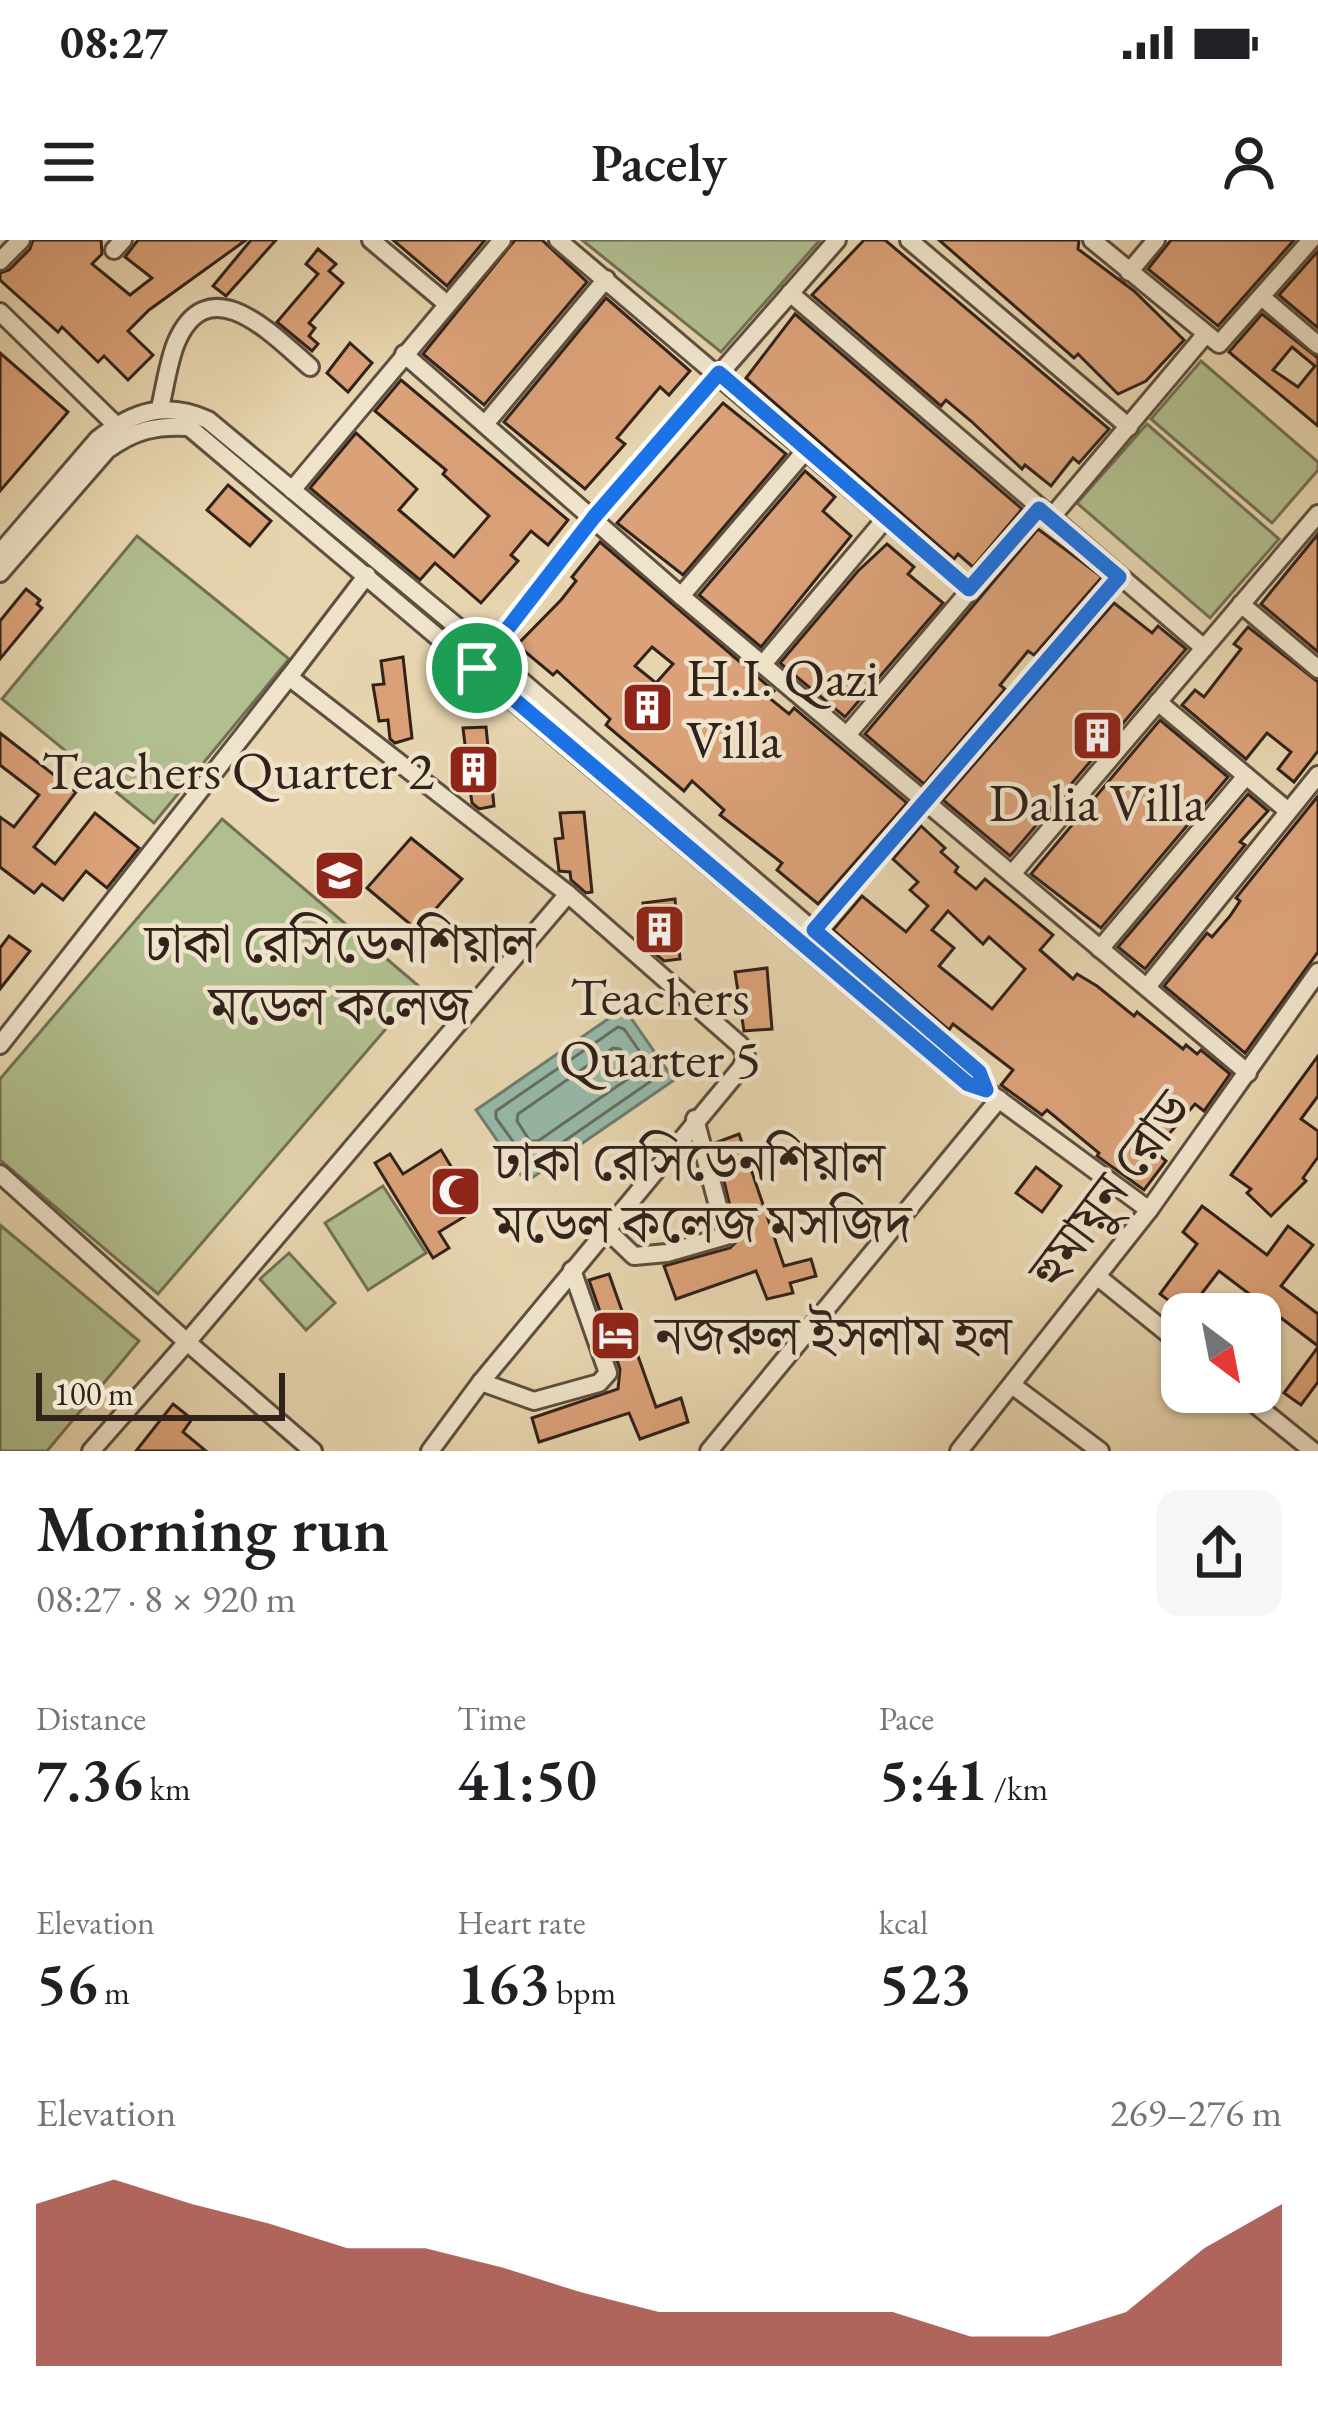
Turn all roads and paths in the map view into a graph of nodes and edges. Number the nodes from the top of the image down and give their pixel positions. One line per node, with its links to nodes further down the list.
1 (21, 240): 10 (street)
2 (371, 240): 15 (street)
3 (502, 240): 15 (street)
4 (558, 240): 12 (street)
5 (837, 240): 13 (street)
6 (909, 240): 24 (street)
7 (1092, 240): 11 (street)
8 (1156, 240): 11 (street)
9 (1311, 240): 14 (street)
10 (0, 261)
11 (1129, 272): 17 (street)
12 (606, 279): 21 (street); 23 (street)
13 (790, 292): 21 (street); 28 (street)
14 (1263, 298): 17 (street); 18 (street)
15 (447, 304): 19 (street)
16 (0, 312): 25 (street)
17 (1205, 335): 24 (street)
18 (1318, 345)
19 (404, 353): 23 (street); 27 (street)
20 (310, 367): 22 (street)
21 (719, 373): 26 (street); 30 (street)
22 (160, 408): 25 (street); 27 (street)
23 (486, 423): 30 (street)
24 (1129, 427): 28 (street)
25 (122, 430): 32 (street); 33 (street); 34 (street)
26 (806, 450): 31 (street); 37 (street)
27 (292, 490): 40 (street)
28 (1044, 514): 35 (street); 36 (street)
29 (1318, 514): 38 (street)
30 (594, 517): 37 (street); 40 (street)
31 (886, 518): 36 (street); 41 (street)
32 (0, 553)
33 (0, 573)
34 (368, 575): 40 (street); 43 (street)
35 (1119, 577): 39 (street); 48 (street)
36 (969, 589): 45 (street)
37 (681, 596): 41 (street)
38 (1241, 604): 39 (street); 42 (street)
39 (1204, 648): 44 (street)
40 (483, 661): 52 (street); 58 (street)
41 (763, 664): 45 (street)
42 (1318, 669)
43 (289, 677): 51 (street); 56 (street)
44 (1158, 702): 47 (street); 50 (street)
45 (847, 735): 48 (street)
46 (1318, 775): 49 (street)
47 (1246, 776): 49 (street); 53 (street)
48 (928, 803): 50 (street); 52 (street)
49 (1288, 811): 55 (street)
50 (1012, 874): 53 (street)
51 (568, 894): 59 (street); 66 (street)
52 (814, 930): 58 (street)
53 (1100, 949): 55 (street)
54 (1314, 984): 57 (street, হুমায়ুন রোড)
55 (1147, 987): 57 (street)
56 (0, 1045)
57 (1249, 1073): 61 (street, হুমায়ুন রোড)
58 (992, 1094): 61 (street); 73 (street)
59 (695, 1119): 62 (street); 62 (street)
60 (0, 1174): 66 (street)
61 (1149, 1210): 64 (street, হুমায়ুন রোড)
62 (606, 1228): 63 (street)
63 (572, 1270): 67 (street); 67 (street)
64 (1098, 1276): 65 (street); 68 (street, হুমায়ুন রোড)
65 (1161, 1328)
66 (187, 1342): 70 (street); 71 (street)
67 (481, 1382): 72 (street)
68 (1012, 1385): 74 (street, হুমায়ুন রোড); 75 (street)
69 (1266, 1413): 76 (street)
70 (91, 1451)
71 (313, 1451)
72 (430, 1451)
73 (710, 1451)
74 (959, 1451)
75 (1100, 1451)
76 (1313, 1451)

